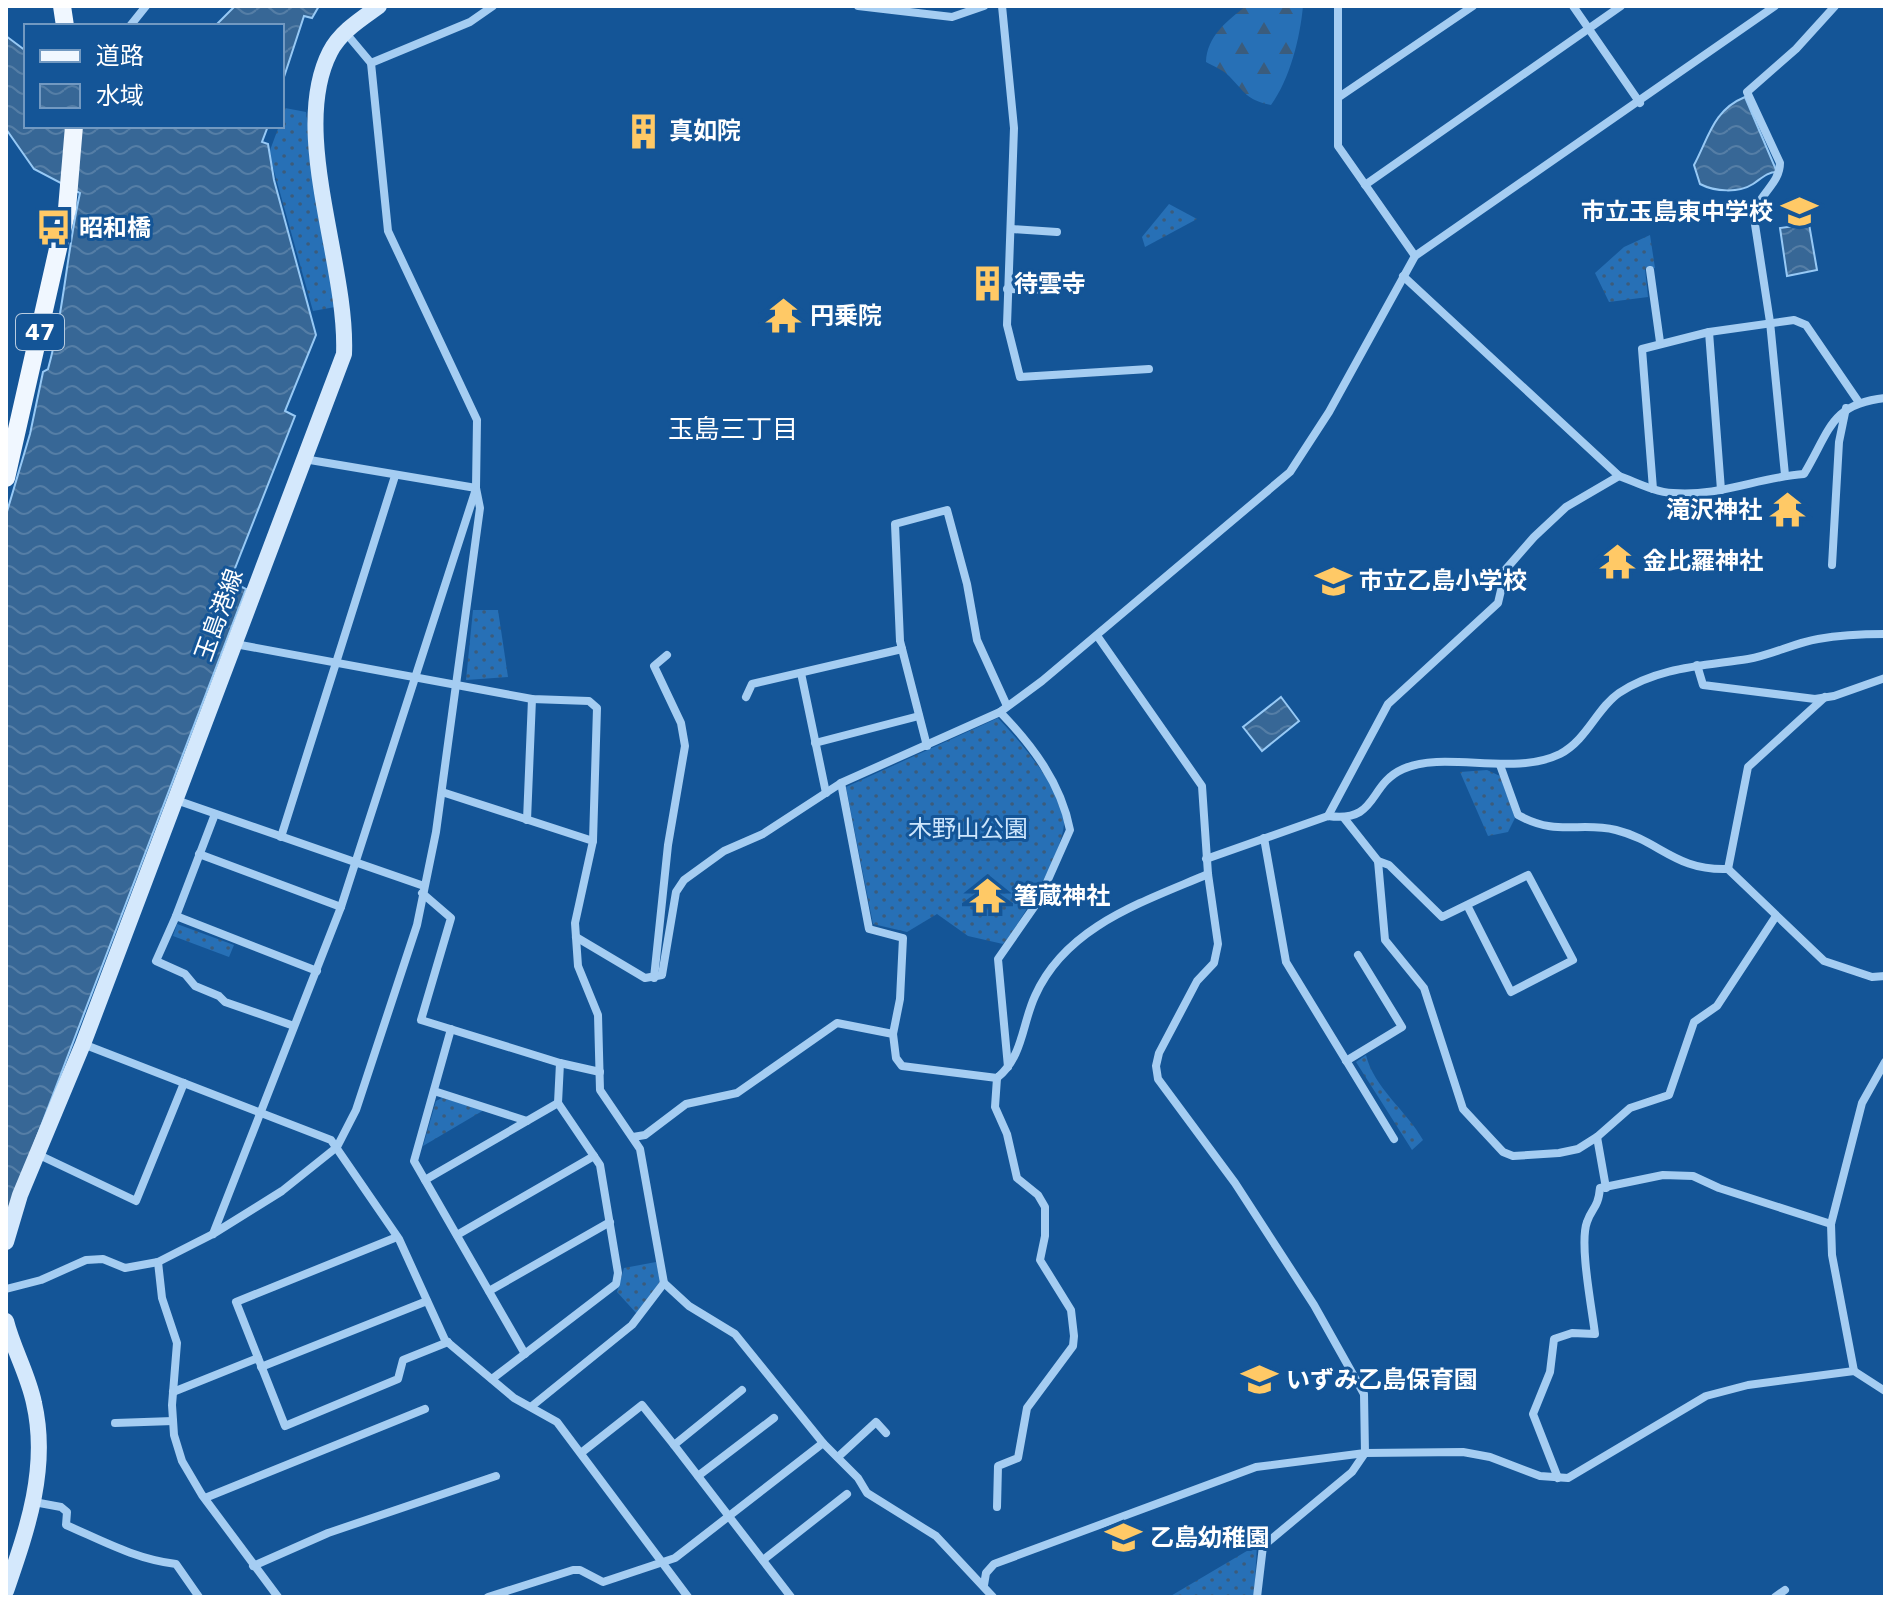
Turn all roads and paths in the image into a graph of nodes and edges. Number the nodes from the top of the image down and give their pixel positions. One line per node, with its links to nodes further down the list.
1 (146, 6): 13 (street)
2 (379, 6): 15 (main road, 玉島港線)
3 (493, 6): 16 (street)
4 (858, 6): 5 (street)
5 (984, 6)
6 (1002, 6): 21 (street)
7 (1338, 6): 17 (street)
8 (1473, 6): 17 (street)
9 (1573, 6): 14 (street)
10 (1621, 6): 14 (street)
11 (1775, 6): 18 (street)
12 (1835, 6): 28 (street)
13 (132, 24)
14 (1589, 29): 18 (street); 20 (street)
15 (345, 32): 16 (street); 36 (main road, 玉島港線)
16 (371, 63): 41 (street)
17 (1339, 97): 20 (street)
18 (1640, 103): 23 (street)
19 (74, 128): 35 (main road, 47)
20 (1365, 185): 23 (street)
21 (1012, 229): 22 (street); 26 (street)
22 (1057, 232)
23 (1415, 256): 25 (street)
24 (1650, 270): 30 (street)
25 (1403, 276): 39 (street); 46 (street)
26 (1007, 289): 27 (street); 31 (street)
27 (1057, 290)
28 (1770, 322): 29 (street); 33 (street); 37 (street)
29 (1709, 332): 30 (street); 43 (street)
30 (1660, 342): 42 (street)
31 (1149, 369)
32 (1885, 398): 33 (street)
33 (1858, 401): 34 (street)
34 (1846, 407): 37 (street); 44 (street)
35 (13, 428): 40 (main road, 47)
36 (304, 459): 38 (street); 47 (main road, 玉島港線)
37 (1785, 475): 43 (street)
38 (395, 476): 41 (street); 50 (street)
39 (1619, 476): 42 (street); 69 (street)
40 (6, 478)
41 (476, 488): 53 (street); 55 (street)
42 (1653, 489): 43 (street)
43 (1721, 490)
44 (1832, 565)
45 (1885, 634): 51 (street)
46 (1098, 637): 59 (street); 76 (street)
47 (234, 644): 50 (street); 67 (main road, 玉島港線)
48 (902, 649): 52 (street); 59 (street); 60 (street)
49 (667, 655): 90 (street)
50 (335, 663): 53 (street); 72 (street)
51 (1697, 665): 57 (street); 63 (street)
52 (801, 673): 56 (street); 61 (street)
53 (416, 678): 55 (street); 78 (street)
54 (1885, 678): 57 (street)
55 (458, 685): 58 (street); 65 (street)
56 (746, 697)
57 (1825, 697): 79 (street)
58 (532, 699): 71 (street); 74 (street)
59 (1004, 709): 62 (street); 98 (street)
60 (919, 716): 61 (street); 62 (street)
61 (815, 743): 66 (street)
62 (927, 746): 64 (street)
63 (1500, 765): 70 (street); 79 (street)
64 (841, 783): 66 (street); 93 (street)
65 (442, 792): 71 (street); 81 (street)
66 (826, 793): 90 (street)
67 (176, 800): 68 (street); 94 (main road, 玉島港線)
68 (215, 814): 72 (street); 75 (street)
69 (1328, 816): 70 (street); 73 (street)
70 (1344, 818): 77 (street)
71 (527, 820): 74 (street)
72 (281, 837): 78 (street)
73 (1264, 838): 76 (street); 95 (street)
74 (593, 841): 86 (street)
75 (199, 854): 83 (street); 84 (street)
76 (1206, 859): 80 (street)
77 (1378, 861): 82 (street); 107 (street)
78 (357, 864): 81 (street); 83 (street)
79 (1728, 869): 85 (street)
80 (1208, 874): 98 (street); 143 (street)
81 (423, 889): 92 (street); 109 (street)
82 (1467, 905): 82 (street)
83 (341, 907): 88 (street)
84 (176, 916): 88 (street); 91 (street)
85 (1776, 916): 89 (street); 107 (street)
86 (576, 937): 90 (street); 99 (street)
87 (1358, 955): 95 (street)
88 (317, 971): 91 (street)
89 (1885, 976)
90 (654, 978)
91 (294, 1026): 104 (street)
92 (451, 1029): 97 (street); 102 (street)
93 (893, 1034): 100 (street); 106 (street)
94 (83, 1044): 101 (street); 110 (main road, 玉島港線)
95 (1346, 1061): 108 (street)
96 (1885, 1062): 115 (street)
97 (560, 1063): 99 (street); 103 (street)
98 (1008, 1067): 100 (street)
99 (600, 1072): 106 (street)
100 (997, 1078): 151 (street)
101 (184, 1083): 104 (street); 110 (street)
102 (434, 1091): 105 (street); 112 (street)
103 (558, 1103): 105 (street); 111 (street)
104 (260, 1112): 109 (street); 116 (street)
105 (527, 1121): 112 (street)
106 (633, 1137): 121 (street)
107 (1597, 1137): 113 (street)
108 (1394, 1139)
109 (337, 1147): 116 (street); 118 (street)
110 (37, 1154): 119 (main road, 玉島港線)
111 (594, 1156): 114 (street); 117 (street)
112 (425, 1180): 117 (street)
113 (1606, 1188): 115 (street); 147 (street)
114 (610, 1222): 123 (street); 127 (street)
115 (1831, 1224): 129 (street)
116 (213, 1234): 120 (street)
117 (457, 1235): 123 (street)
118 (397, 1237): 124 (street); 128 (street)
119 (6, 1242)
120 (158, 1262): 122 (street); 133 (street)
121 (664, 1283): 134 (street); 140 (street)
122 (6, 1289)
123 (489, 1291): 127 (street)
124 (427, 1301): 126 (street); 128 (street)
125 (6, 1321): 150 (main road)
126 (448, 1342): 128 (street); 130 (street)
127 (525, 1354): 130 (street)
128 (260, 1363): 133 (street)
129 (1854, 1371): 132 (street); 147 (street)
130 (492, 1379): 134 (street)
131 (742, 1390): 141 (street)
132 (1885, 1391)
133 (173, 1392): 137 (street)
134 (532, 1406): 142 (street)
135 (425, 1409): 149 (street)
136 (774, 1418): 146 (street)
137 (173, 1421): 138 (street); 149 (street)
138 (115, 1423)
139 (886, 1433): 144 (street)
140 (823, 1443): 144 (street); 152 (street)
141 (674, 1445): 142 (street); 146 (street)
142 (581, 1453): 154 (street)
143 (1365, 1453): 147 (street); 156 (street); 165 (street)
144 (838, 1457): 156 (street)
145 (496, 1476): 155 (street)
146 (698, 1476): 152 (street)
147 (1558, 1478)
148 (847, 1494): 153 (street)
149 (205, 1498): 155 (street)
150 (34, 1502): 158 (main road); 159 (street)
151 (997, 1507)
152 (729, 1516): 153 (street); 154 (street)
153 (763, 1560): 163 (street)
154 (664, 1564): 161 (street); 162 (street)
155 (253, 1566): 160 (street)
156 (984, 1585): 164 (street)
157 (1785, 1590): 166 (street)
158 (6, 1591)
159 (199, 1597)
160 (278, 1597)
161 (488, 1597)
162 (688, 1597)
163 (791, 1597)
164 (993, 1597)
165 (1257, 1597)
166 (1775, 1597)

